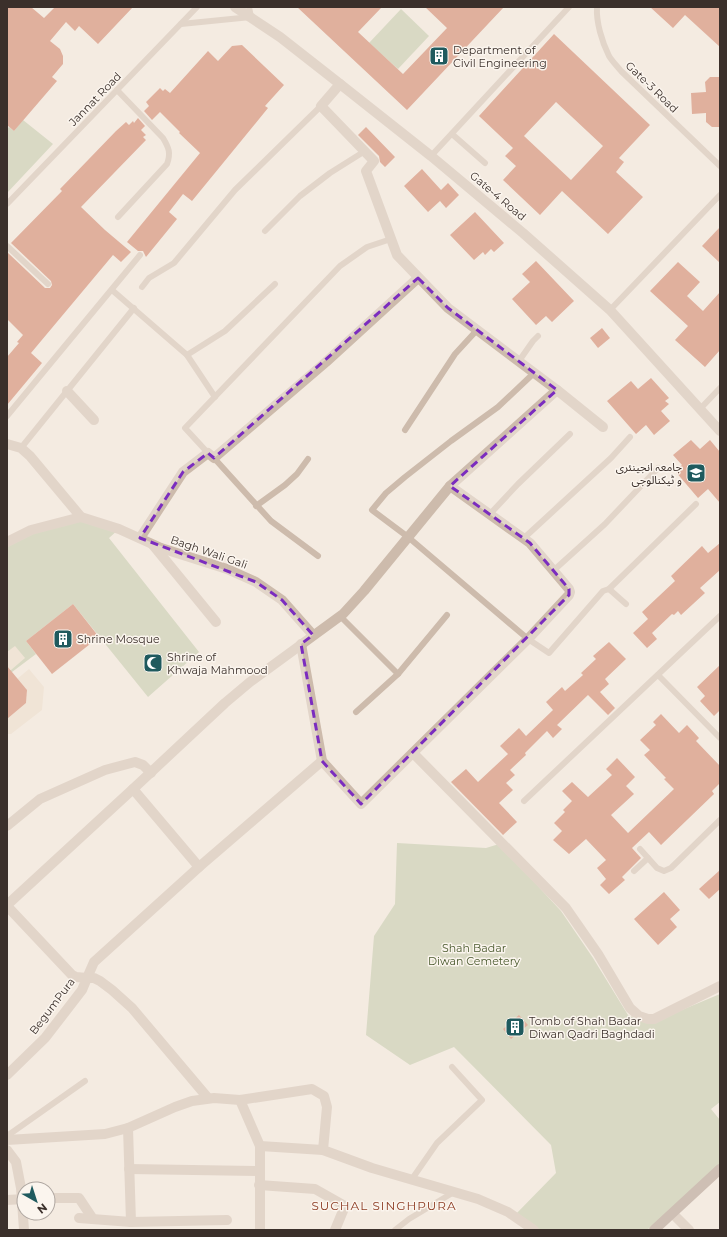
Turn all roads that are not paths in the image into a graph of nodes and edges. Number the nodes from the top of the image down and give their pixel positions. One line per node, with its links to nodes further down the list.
1 (197, 7): 6 (lane, Jannat Road)
2 (235, 7): 5 (street, Gate-4 Road)
3 (569, 7): 10 (lane)
4 (597, 7): 14 (lane, Gate-3 Road)
5 (250, 12): 6 (lane); 7 (street, Gate-4 Road)
6 (181, 24): 8 (lane, Jannat Road)
7 (340, 84): 9 (street); 12 (street, Gate-4 Road)
8 (117, 90): 16 (lane, Jannat Road); 17 (lane)
9 (321, 106): 11 (street); 25 (lane)
10 (452, 134): 12 (lane); 13 (lane)
11 (365, 151): 18 (lane); 19 (street)
12 (431, 156): 28 (street, Gate-4 Road)
13 (485, 163)
14 (720, 166)
15 (720, 195): 28 (lane)
16 (7, 204)
17 (118, 217)
18 (265, 231)
19 (391, 239): 22 (street); 37 (lane)
20 (7, 246): 23 (lane)
21 (140, 255): 26 (lane)
22 (418, 278): 29 (street); 48 (street)
23 (48, 284)
24 (274, 284): 31 (lane)
25 (142, 287)
26 (112, 290): 27 (lane); 39 (lane)
27 (134, 308): 31 (lane); 35 (lane)
28 (610, 310): 38 (street, Gate-4 Road)
29 (477, 330): 32 (street); 42 (lane)
30 (538, 336): 32 (lane)
31 (187, 355): 37 (lane)
32 (519, 361): 33 (street)
33 (534, 373): 36 (street); 56 (lane)
34 (720, 388): 38 (lane)
35 (68, 390): 40 (street); 47 (lane)
36 (557, 390): 41 (street); 51 (street)
37 (215, 396): 48 (lane)
38 (700, 409): 43 (street, Gate-4 Road)
39 (7, 416)
40 (94, 420)
41 (603, 427)
42 (405, 430)
43 (720, 431)
44 (570, 434): 54 (lane)
45 (630, 437): 58 (lane)
46 (7, 444): 47 (street)
47 (21, 448): 55 (street)
48 (211, 455): 53 (lane); 57 (street)
49 (308, 459): 53 (lane)
50 (658, 468): 62 (lane)
51 (450, 486): 54 (street); 56 (street)
52 (696, 504): 63 (lane)
53 (256, 506): 61 (lane)
54 (490, 514): 58 (street)
55 (81, 517): 57 (street, Bagh Wali Gali); 59 (street)
56 (408, 537): 66 (street); 70 (lane)
57 (140, 538): 60 (street, Bagh Wali Gali)
58 (524, 538): 62 (street)
59 (7, 542)
60 (153, 545): 68 (street); 69 (street, Bagh Wali Gali)
61 (318, 556)
62 (553, 571): 70 (street)
63 (609, 589): 64 (lane); 70 (lane)
64 (626, 604)
65 (447, 615): 72 (lane)
66 (340, 616): 69 (street); 72 (lane)
67 (720, 616): 73 (lane)
68 (216, 622)
69 (313, 635): 71 (street)
70 (528, 639): 76 (street)
71 (301, 644): 77 (street); 78 (street)
72 (398, 674): 74 (lane)
73 (658, 675): 75 (lane); 80 (lane)
74 (356, 712)
75 (720, 738)
76 (412, 752): 77 (street); 89 (street)
77 (322, 761): 85 (street)
78 (151, 773): 79 (street); 82 (street)
79 (133, 790): 85 (street); 87 (street)
80 (524, 801)
81 (720, 820): 84 (lane)
82 (7, 826)
83 (640, 849): 84 (lane)
84 (648, 858): 86 (lane)
85 (199, 868): 88 (street)
86 (634, 870)
87 (7, 905): 88 (street, BegumPura)
88 (87, 978): 91 (street, BegumPura); 93 (street)
89 (720, 986)
90 (452, 1067): 104 (lane)
91 (7, 1075)
92 (85, 1081): 96 (lane)
93 (208, 1098): 94 (street); 95 (street)
94 (240, 1100): 98 (street); 100 (street)
95 (128, 1128): 97 (street); 101 (street)
96 (7, 1136)
97 (7, 1140)
98 (260, 1146): 100 (street); 103 (street)
99 (7, 1150): 105 (street)
100 (323, 1150): 104 (street)
101 (129, 1169): 103 (street); 113 (street)
102 (720, 1169): 109 (main road)
103 (259, 1171): 106 (street)
104 (412, 1180): 107 (street)
105 (20, 1181)
106 (259, 1185): 114 (street); 115 (street)
107 (454, 1192): 116 (lane); 117 (street)
108 (56, 1198): 111 (street)
109 (672, 1213): 118 (main road); 119 (street)
110 (79, 1218): 111 (street)
111 (93, 1219): 113 (street)
112 (227, 1220): 113 (street)
113 (131, 1222)
114 (260, 1230)
115 (335, 1230)
116 (395, 1230)
117 (534, 1230)
118 (654, 1230)
119 (689, 1230)

